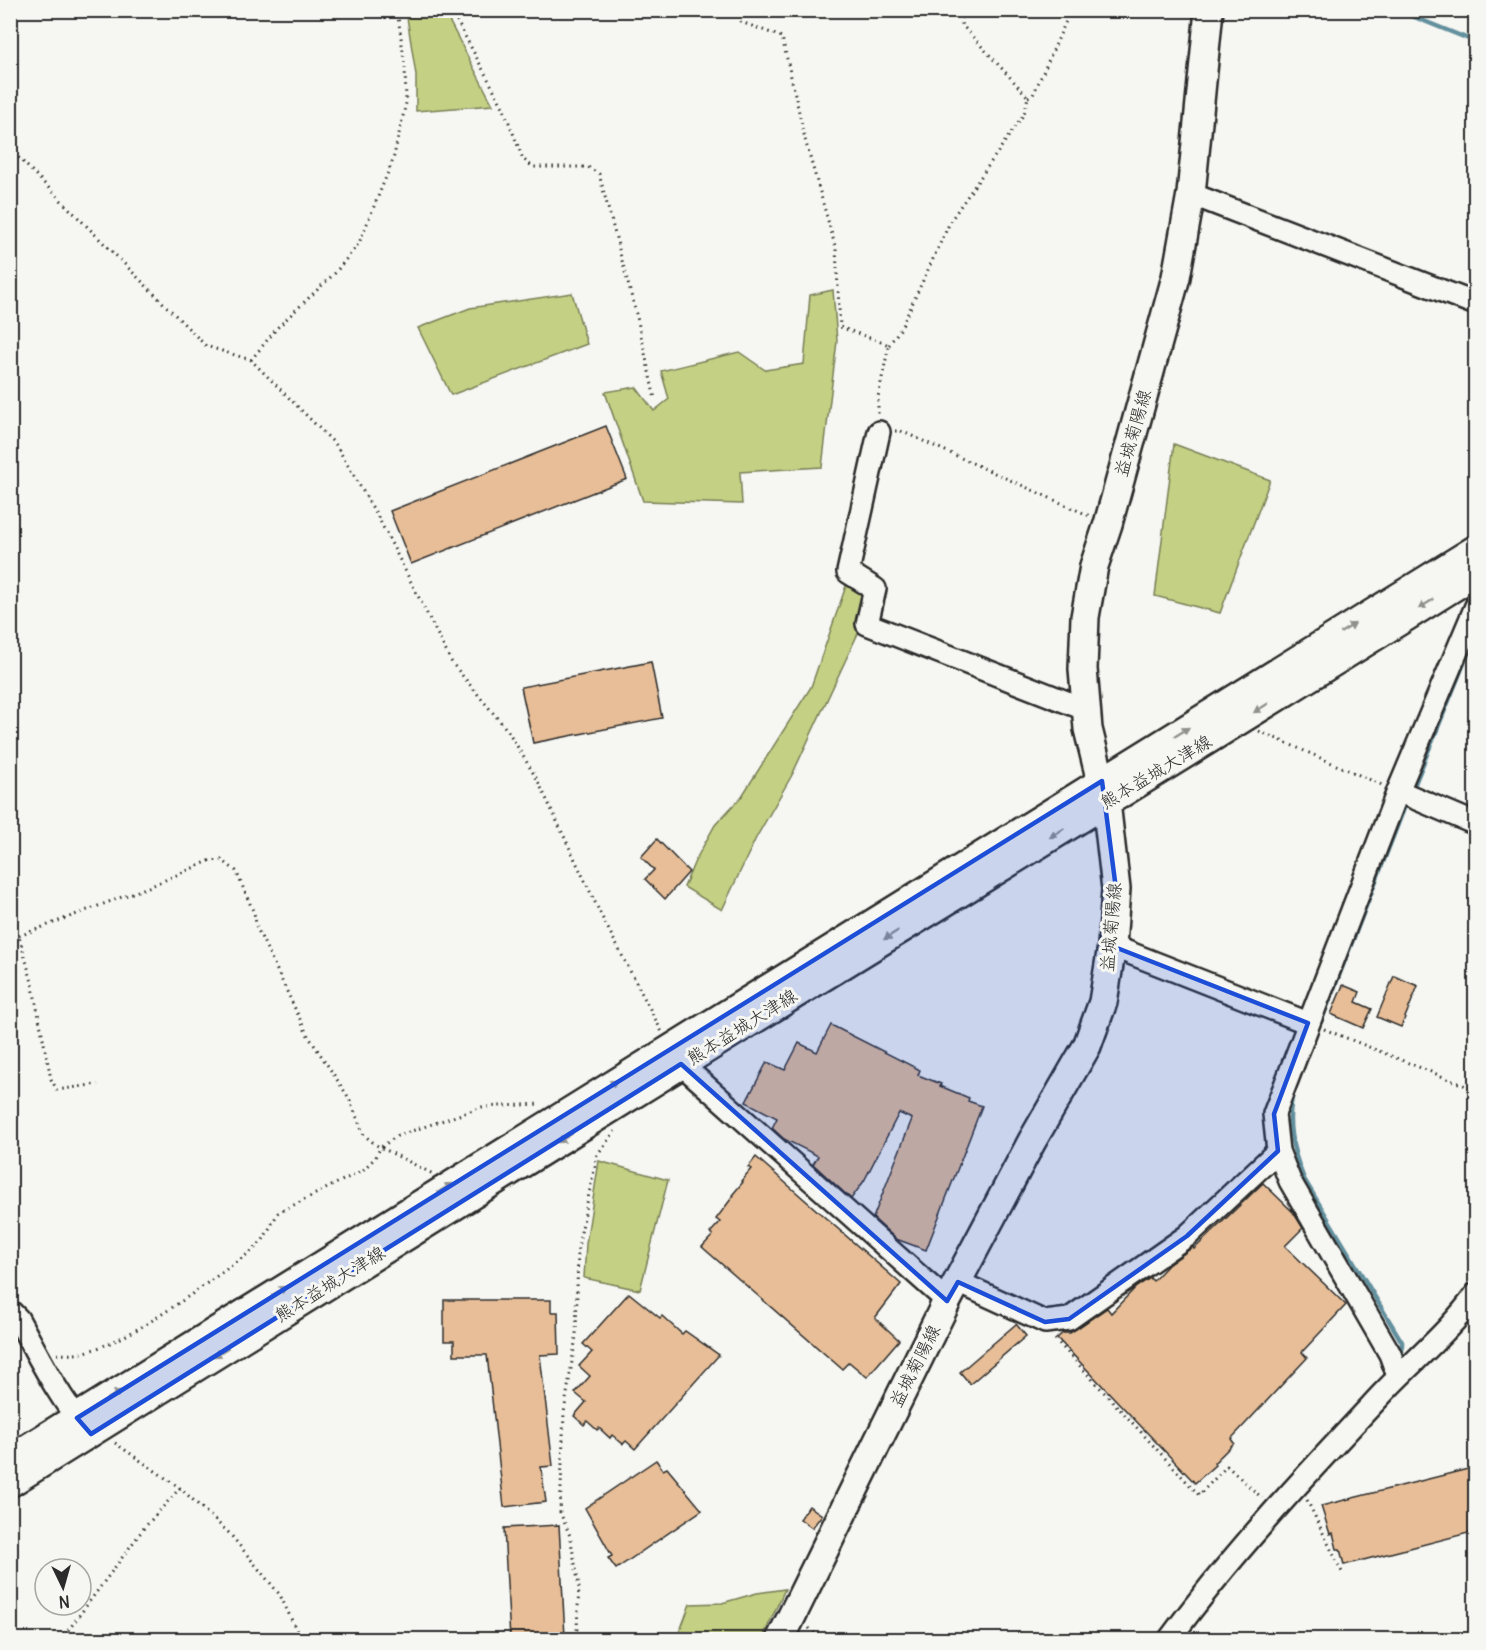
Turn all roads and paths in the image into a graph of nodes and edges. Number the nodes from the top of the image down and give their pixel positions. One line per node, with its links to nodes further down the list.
1 (397, 10): 12 (path)
2 (451, 10): 13 (path)
3 (736, 10): 11 (path)
4 (966, 10): 7 (path)
5 (1071, 10): 7 (path)
6 (1209, 10): 9 (main road, 益城菊陽線)
7 (1028, 97): 11 (path)
8 (10, 149): 12 (path)
9 (1191, 194): 10 (street); 15 (main road, 益城菊陽線)
10 (1476, 304)
11 (889, 345): 14 (path)
12 (251, 360): 28 (path)
13 (655, 399)
14 (879, 432): 15 (path); 19 (street)
15 (1108, 524): 19 (main road, 益城菊陽線)
16 (1476, 549): 21 (main road, 熊本益城大津線, one-way to 16)
17 (1476, 573): 20 (main road, 熊本益城大津線, one-way to 20)
18 (1476, 606): 22 (street)
19 (1087, 710): 21 (main road, 益城菊陽線)
20 (1238, 722): 21 (main road, 熊本益城大津線); 22 (path)
21 (1104, 791): 26 (main road, 益城菊陽線); 28 (main road, 熊本益城大津線)
22 (1398, 791): 23 (street); 27 (street)
23 (1476, 824)
24 (10, 933): 25 (path)
25 (19, 936): 29 (path); 33 (path)
26 (1112, 946): 27 (street); 36 (main road, 益城菊陽線)
27 (1308, 1023): 30 (path); 34 (street)
28 (675, 1057): 35 (main road, 熊本益城大津線, one-way to 28); 36 (street); 42 (main road, 熊本益城大津線, one-way to 42)
29 (98, 1084)
30 (1476, 1090)
31 (544, 1103): 33 (path)
32 (620, 1124): 51 (path)
33 (381, 1147): 35 (path); 40 (path)
34 (1278, 1151): 39 (street); 41 (street)
35 (448, 1186): 42 (main road, 熊本益城大津線, one-way to 35)
36 (952, 1291): 39 (street); 52 (main road, 益城菊陽線)
37 (1476, 1294): 41 (street)
38 (10, 1311): 40 (street)
39 (1045, 1322): 47 (path)
40 (38, 1355): 42 (street)
41 (1398, 1376): 45 (street)
42 (88, 1427): 43 (main road, 熊本益城大津線); 44 (main road, 熊本益城大津線); 46 (path)
43 (10, 1459)
44 (10, 1483)
45 (1298, 1483): 47 (street); 48 (path)
46 (180, 1488): 49 (path); 50 (path)
47 (1274, 1509): 53 (street)
48 (1343, 1574)
49 (61, 1640)
50 (301, 1640)
51 (570, 1640)
52 (780, 1640)
53 (1169, 1640)

